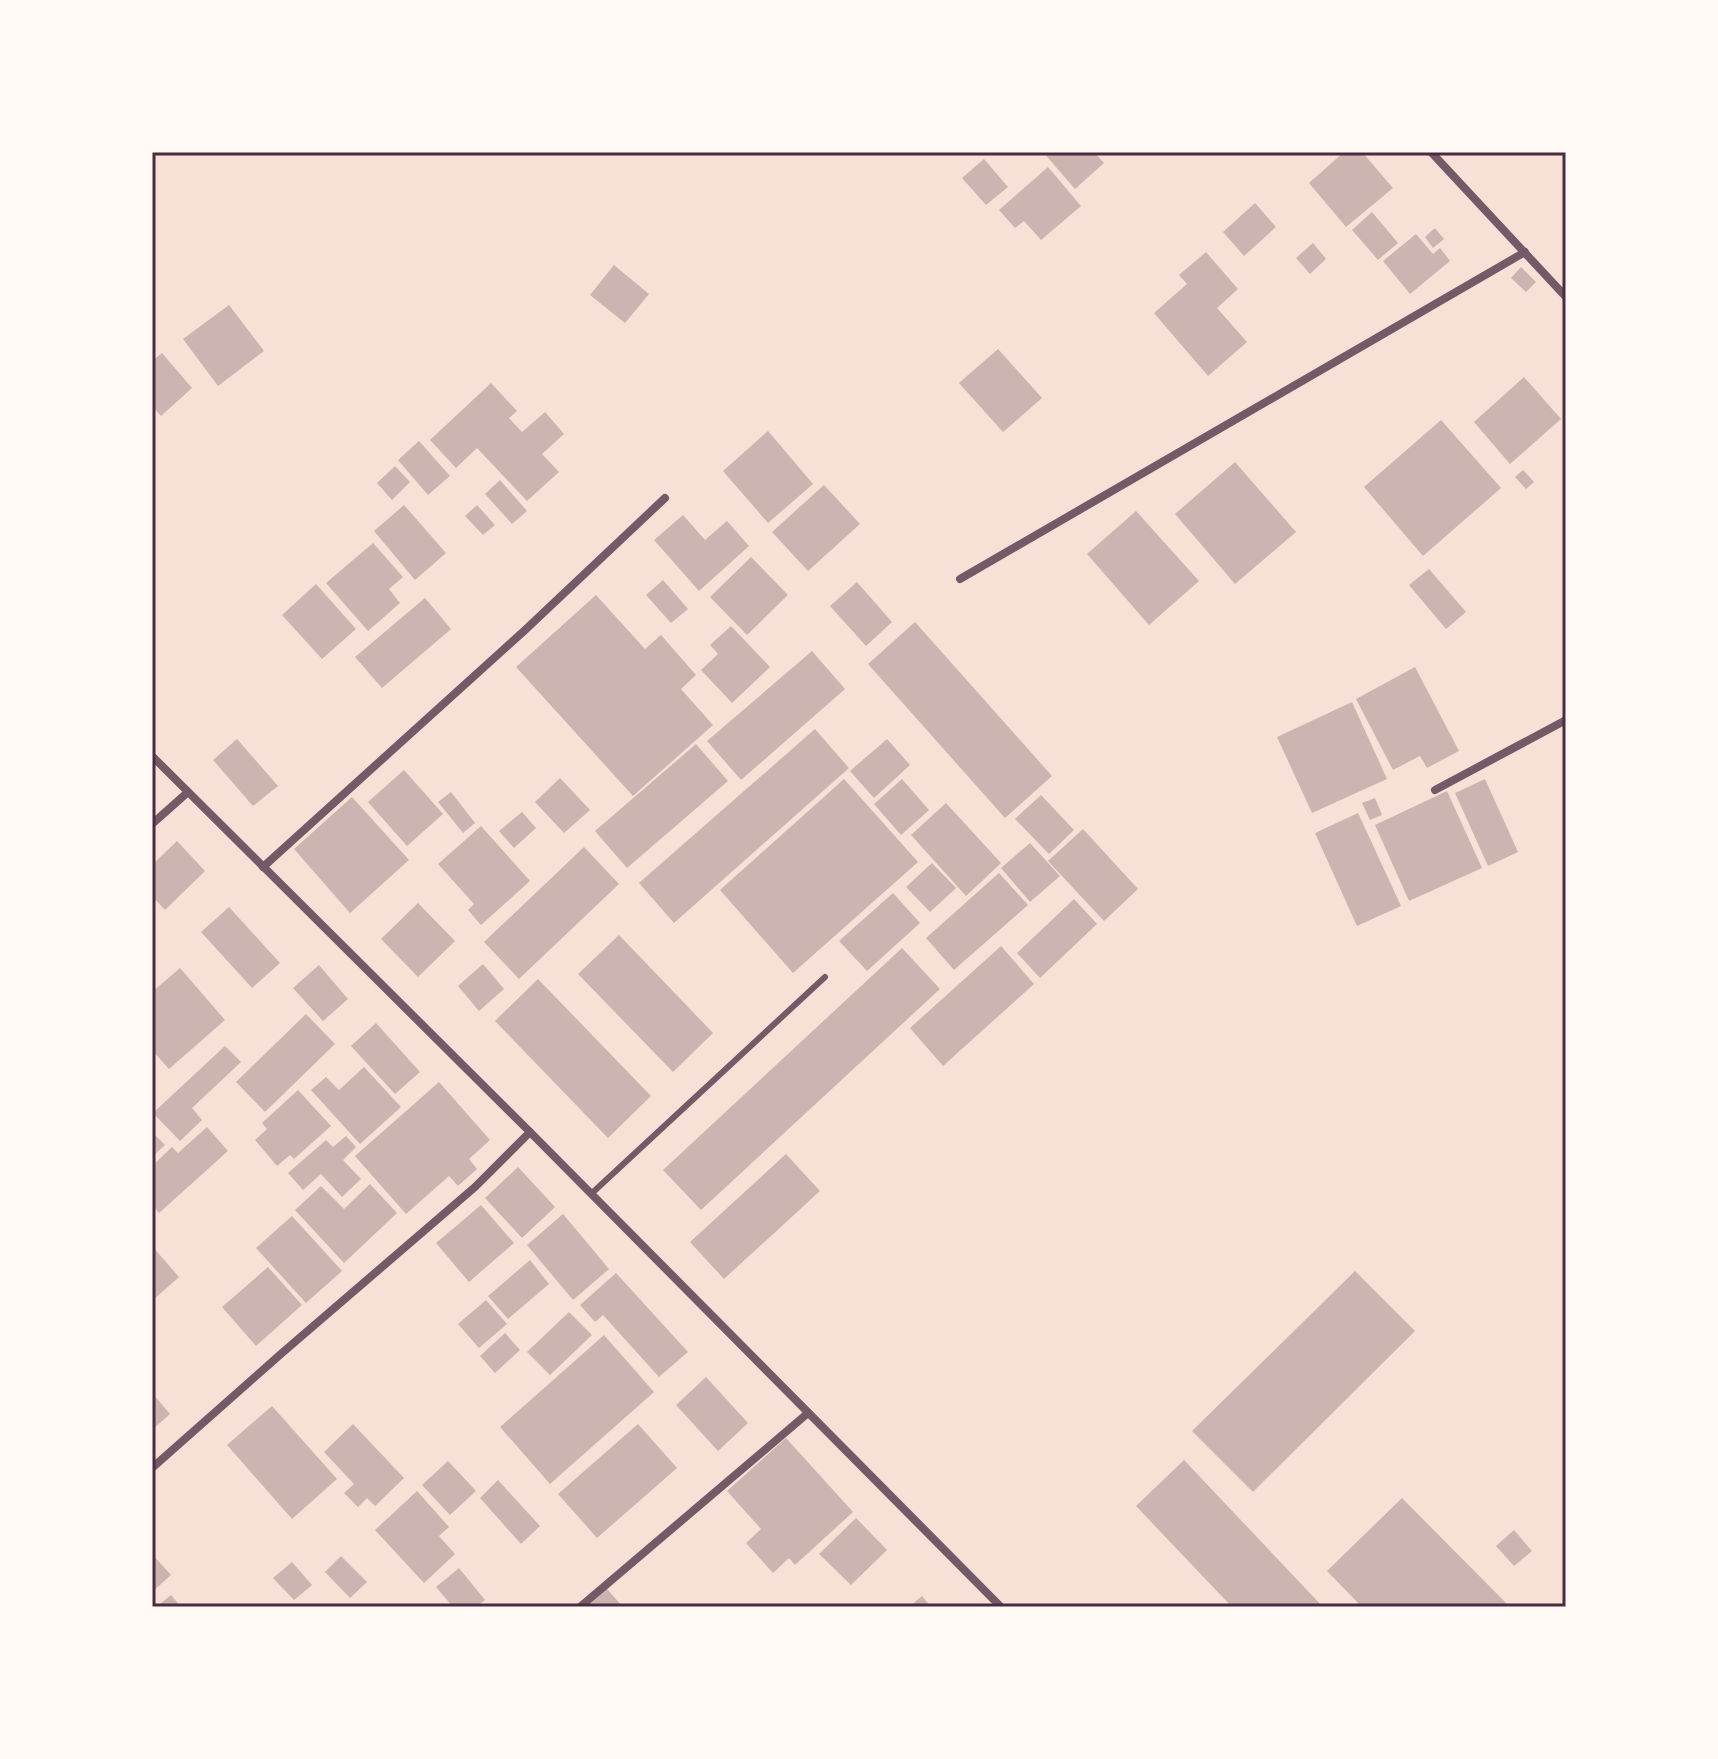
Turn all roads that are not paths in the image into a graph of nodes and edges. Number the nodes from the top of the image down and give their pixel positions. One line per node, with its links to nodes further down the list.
1 (1431, 152): 2 (street)
2 (1525, 252): 3 (street); 5 (street)
3 (1566, 297)
4 (665, 498): 11 (street)
5 (960, 579)
6 (1566, 720): 8 (street)
7 (152, 756): 9 (street)
8 (1435, 790)
9 (188, 792): 10 (street); 11 (street)
10 (152, 824)
11 (263, 867): 13 (street)
12 (825, 977): 14 (lane)
13 (530, 1132): 14 (street); 16 (street)
14 (591, 1194): 15 (street)
15 (808, 1413): 17 (street); 18 (street)
16 (152, 1468)
17 (580, 1607)
18 (1001, 1607)

